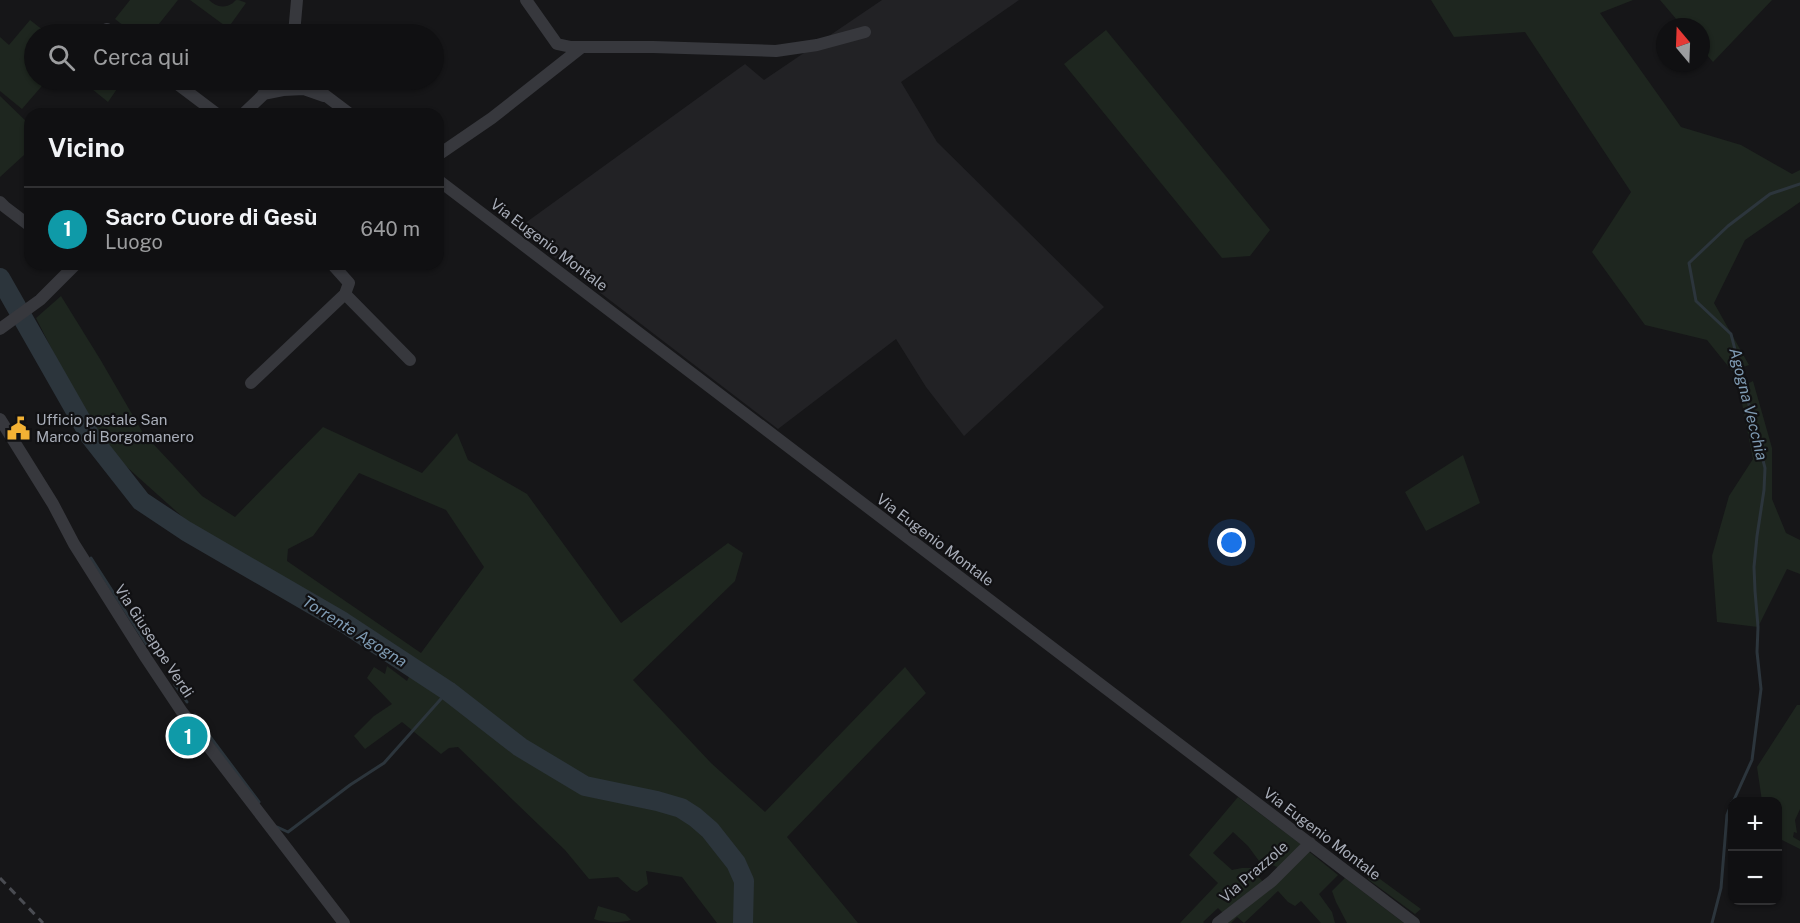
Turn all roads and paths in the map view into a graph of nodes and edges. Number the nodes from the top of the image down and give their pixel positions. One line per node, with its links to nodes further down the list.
1 (297, 0): 3 (street)
2 (526, 0): 5 (street)
3 (295, 24)
4 (865, 32): 5 (street)
5 (582, 47): 16 (street)
6 (185, 90): 13 (street)
7 (268, 90): 11 (street)
8 (283, 90): 11 (street)
9 (307, 90): 12 (street)
10 (317, 90): 12 (street)
11 (263, 94): 14 (street)
12 (324, 96): 15 (street)
13 (209, 108)
14 (249, 108)
15 (341, 108)
16 (444, 151)
17 (444, 185): 27 (street, Via Eugenio Montale)
18 (0, 202): 19 (street)
19 (24, 221)
20 (70, 270): 23 (street)
21 (337, 270): 22 (street)
22 (345, 294): 24 (street); 25 (street)
23 (0, 329)
24 (410, 360)
25 (251, 383)
26 (0, 419): 28 (street, Via Giuseppe Verdi)
27 (1310, 843): 29 (street, Via Prazzole); 30 (street, Via Eugenio Montale)
28 (344, 923)
29 (1218, 923)
30 (1414, 923)

